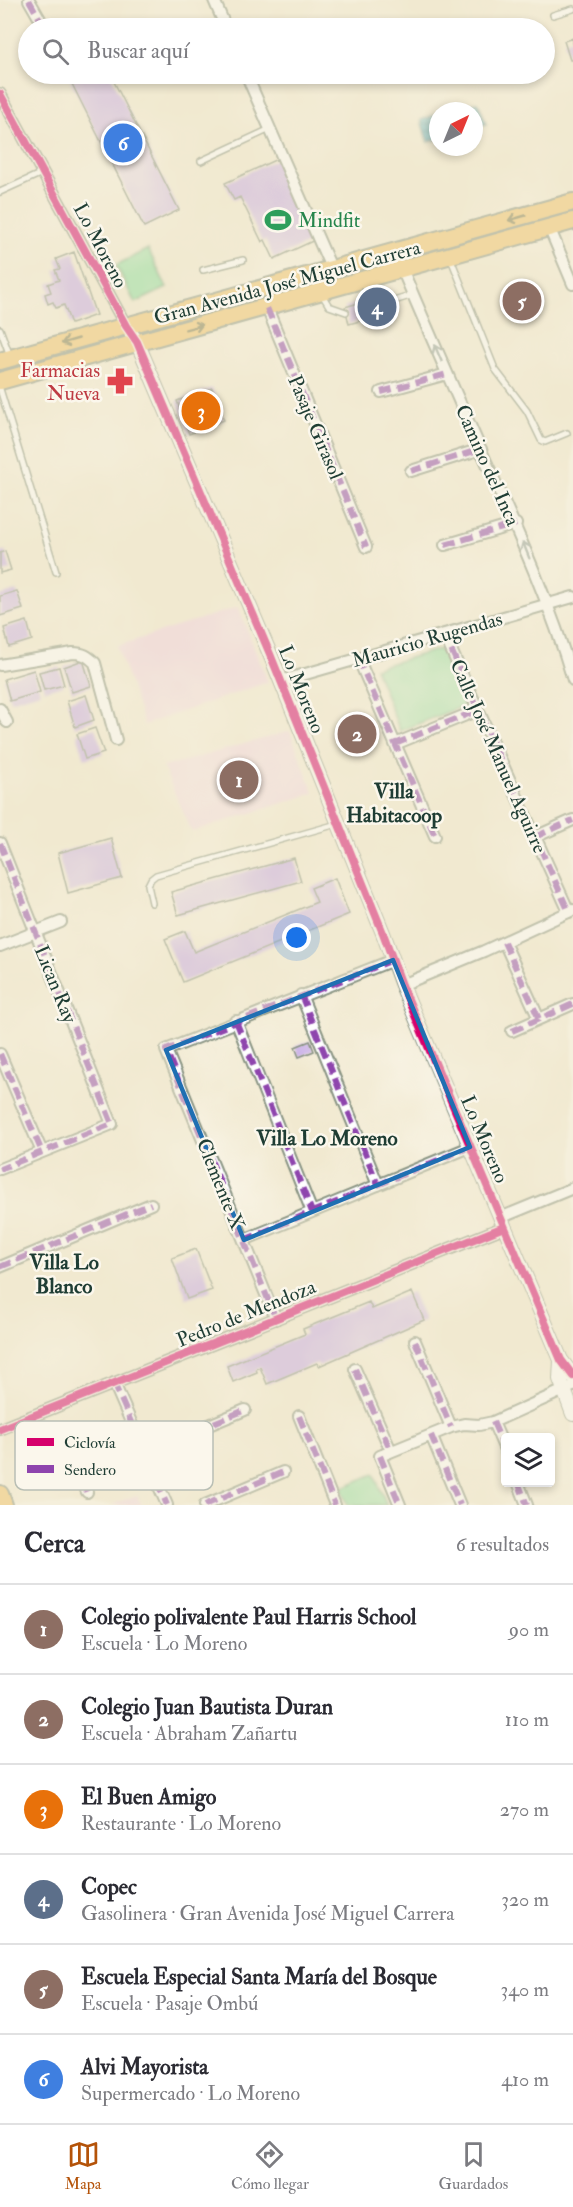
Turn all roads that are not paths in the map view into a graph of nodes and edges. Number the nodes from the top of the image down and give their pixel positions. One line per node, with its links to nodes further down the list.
1 (29, 0): 5 (street)
2 (214, 0): 6 (street)
3 (573, 9): 4 (lane)
4 (552, 15)
5 (39, 18)
6 (222, 18)
7 (250, 84): 9 (street)
8 (0, 94): 11 (street, Lo Moreno)
9 (270, 129): 10 (lane); 20 (street)
10 (201, 161)
11 (43, 173): 12 (lane); 29 (street, Lo Moreno)
12 (0, 192)
13 (573, 202): 18 (main road, Gran Avenida José Miguel Carrera, one-way to 18)
14 (573, 221): 15 (main road, Gran Avenida José Miguel Carrera)
15 (549, 227): 16 (main road, Gran Avenida José Miguel Carrera); 22 (street)
16 (450, 254): 18 (main road, Gran Avenida José Miguel Carrera); 37 (lane)
17 (243, 260): 19 (lane)
18 (399, 260): 20 (main road, Gran Avenida José Miguel Carrera); 21 (main road, Gran Avenida José Miguel Carrera); 24 (street, Camino del Inca)
19 (203, 270)
20 (332, 270): 29 (main road, Gran Avenida José Miguel Carrera)
21 (363, 279): 23 (main road, Gran Avenida José Miguel Carrera); 26 (lane)
22 (573, 284)
23 (321, 292): 27 (main road, Gran Avenida José Miguel Carrera); 28 (lane)
24 (414, 295): 25 (lane); 33 (street, Camino del Inca, one-way to 24)
25 (394, 301)
26 (370, 307)
27 (267, 308): 31 (main road, Gran Avenida José Miguel Carrera, one-way to 27); 42 (street, Pasaje Girasol)
28 (346, 312)
29 (126, 326): 31 (street, Lo Moreno); 32 (main road, Gran Avenida José Miguel Carrera, one-way to 32)
30 (0, 329): 32 (lane)
31 (137, 342): 34 (main road, Gran Avenida José Miguel Carrera); 50 (street, Lo Moreno)
32 (5, 360)
33 (447, 374): 36 (street); 38 (street, Camino del Inca)
34 (0, 381)
35 (0, 389): 43 (lane)
36 (381, 392)
37 (567, 433)
38 (481, 449): 39 (street); 40 (street, Camino del Inca)
39 (411, 471)
40 (516, 524): 41 (street); 45 (street, Camino del Inca, one-way to 40)
41 (445, 545)
42 (366, 547)
43 (56, 572)
44 (573, 597): 45 (street, Mauricio Rugendas)
45 (548, 605): 46 (street, Mauricio Rugendas); 49 (street, Camino del Inca)
46 (444, 634): 47 (street, Mauricio Rugendas); 52 (street, Calle José Manuel Aguirre)
47 (358, 658): 50 (street, Mauricio Rugendas); 55 (street)
48 (0, 665): 54 (street)
49 (573, 680)
50 (281, 681): 57 (street, Lo Moreno)
51 (0, 709): 53 (street)
52 (477, 710): 55 (street); 59 (street, Calle José Manuel Aguirre)
53 (7, 722)
54 (116, 740)
55 (395, 744): 58 (street)
56 (573, 820): 59 (street)
57 (339, 823): 61 (lane); 67 (street, Lo Moreno)
58 (435, 836)
59 (535, 837): 62 (street, Calle José Manuel Aguirre)
60 (1, 850): 64 (street, Lican Ray)
61 (152, 903)
62 (571, 911): 65 (street)
63 (61, 922): 64 (street)
64 (35, 932): 66 (street); 76 (street, Lican Ray)
65 (504, 942): 68 (street); 71 (street)
66 (0, 946)
67 (393, 960): 68 (street, Lo Moreno); 69 (street)
68 (402, 986): 75 (street, Lo Moreno)
69 (301, 995): 72 (street); 78 (street)
70 (573, 1004): 71 (street)
71 (539, 1019): 73 (street)
72 (236, 1021): 81 (street); 83 (street, Clemente X)
73 (512, 1031)
74 (0, 1054): 76 (street)
75 (470, 1147): 78 (street); 82 (street, Lo Moreno)
76 (42, 1152): 77 (street)
77 (0, 1169)
78 (378, 1185): 81 (street)
79 (573, 1188): 82 (street, Pedro de Mendoza)
80 (151, 1204): 84 (street)
81 (312, 1212): 83 (street)
82 (502, 1222): 85 (street, Pedro de Mendoza); 87 (street, Lo Moreno)
83 (244, 1240): 85 (street, Clemente X)
84 (0, 1267)
85 (276, 1319): 90 (street, Pedro de Mendoza)
86 (415, 1341): 100 (street)
87 (567, 1358): 89 (street, Lo Moreno); 91 (street, Lo Moreno)
88 (355, 1369): 104 (street)
89 (573, 1376)
90 (114, 1383): 95 (street, Pedro de Mendoza); 96 (street)
91 (568, 1388): 93 (street, Lo Moreno); 97 (street)
92 (245, 1410): 99 (street)
93 (573, 1414)
94 (299, 1416): 112 (street)
95 (20, 1421)
96 (131, 1421)
97 (493, 1422): 100 (street); 103 (street)
98 (15, 1423): 101 (street, Pedro de Mendoza)
99 (213, 1423)
100 (451, 1427): 102 (street)
101 (0, 1429)
102 (431, 1435): 104 (street); 114 (street)
103 (501, 1440)
104 (385, 1454): 113 (street)
105 (284, 1472): 111 (street)
106 (520, 1487): 115 (street)
107 (160, 1490): 110 (street)
108 (0, 1494): 109 (main road)
109 (4, 1505)
110 (167, 1505)
111 (205, 1505)
112 (335, 1505)
113 (400, 1505)
114 (460, 1505)
115 (527, 1505)

